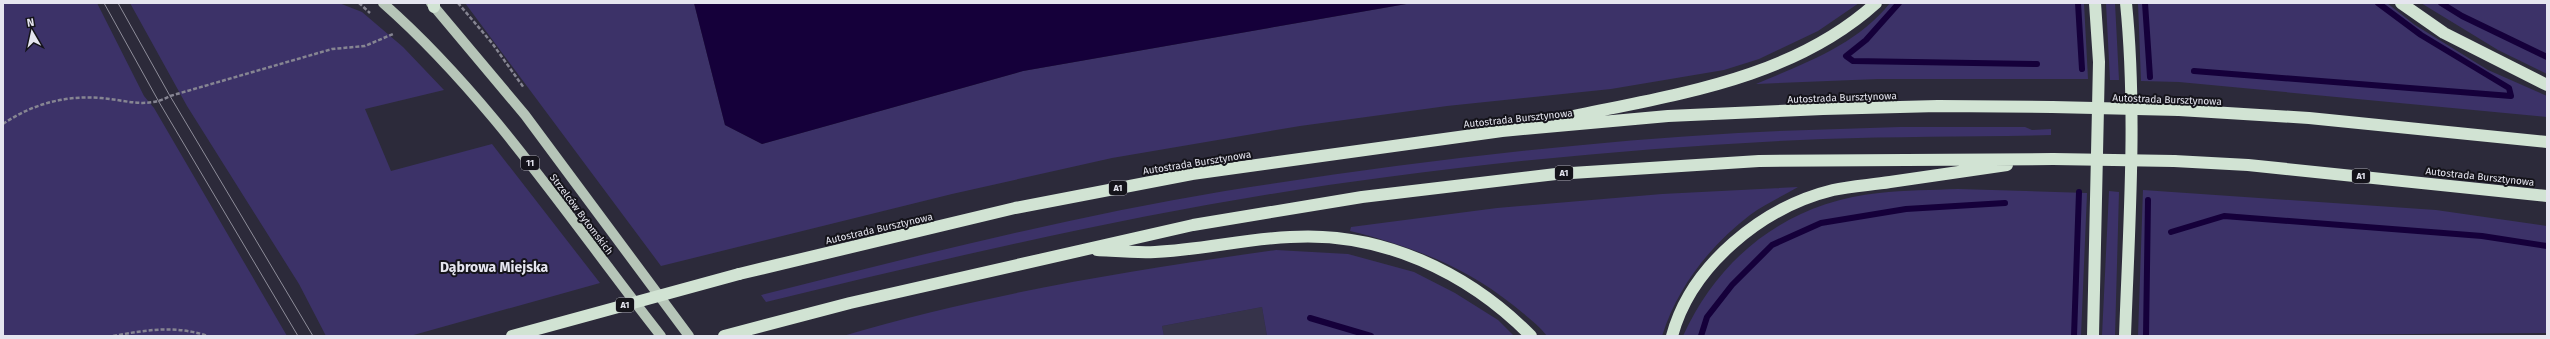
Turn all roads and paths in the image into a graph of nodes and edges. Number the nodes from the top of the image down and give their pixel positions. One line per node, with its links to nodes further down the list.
1 (383, 3): 18 (main road, Strzelców Bytomskich / 11)
2 (1876, 3): 10 (highway)
3 (2095, 3): 23 (highway)
4 (2126, 3): 24 (highway)
5 (2401, 3): 8 (highway)
6 (433, 4): 19 (main road, Strzelców Bytomskich / 11)
7 (393, 34): 9 (path)
8 (2547, 86)
9 (3, 124)
10 (1502, 131): 11 (highway, Autostrada Bursztynowa / A1, bridge); 17 (highway, Autostrada Bursztynowa / A1, bridge)
11 (2547, 142)
12 (2053, 158): 13 (highway, Autostrada Bursztynowa / A1, bridge); 14 (highway, Autostrada Bursztynowa / A1); 22 (highway)
13 (2547, 196)
14 (1080, 250): 20 (highway, Autostrada Bursztynowa / A1); 21 (highway)
15 (113, 336): 16 (path)
16 (208, 336)
17 (512, 336)
18 (661, 336)
19 (689, 336)
20 (724, 336)
21 (1531, 336)
22 (1672, 336)
23 (2094, 336)
24 (2125, 336)

